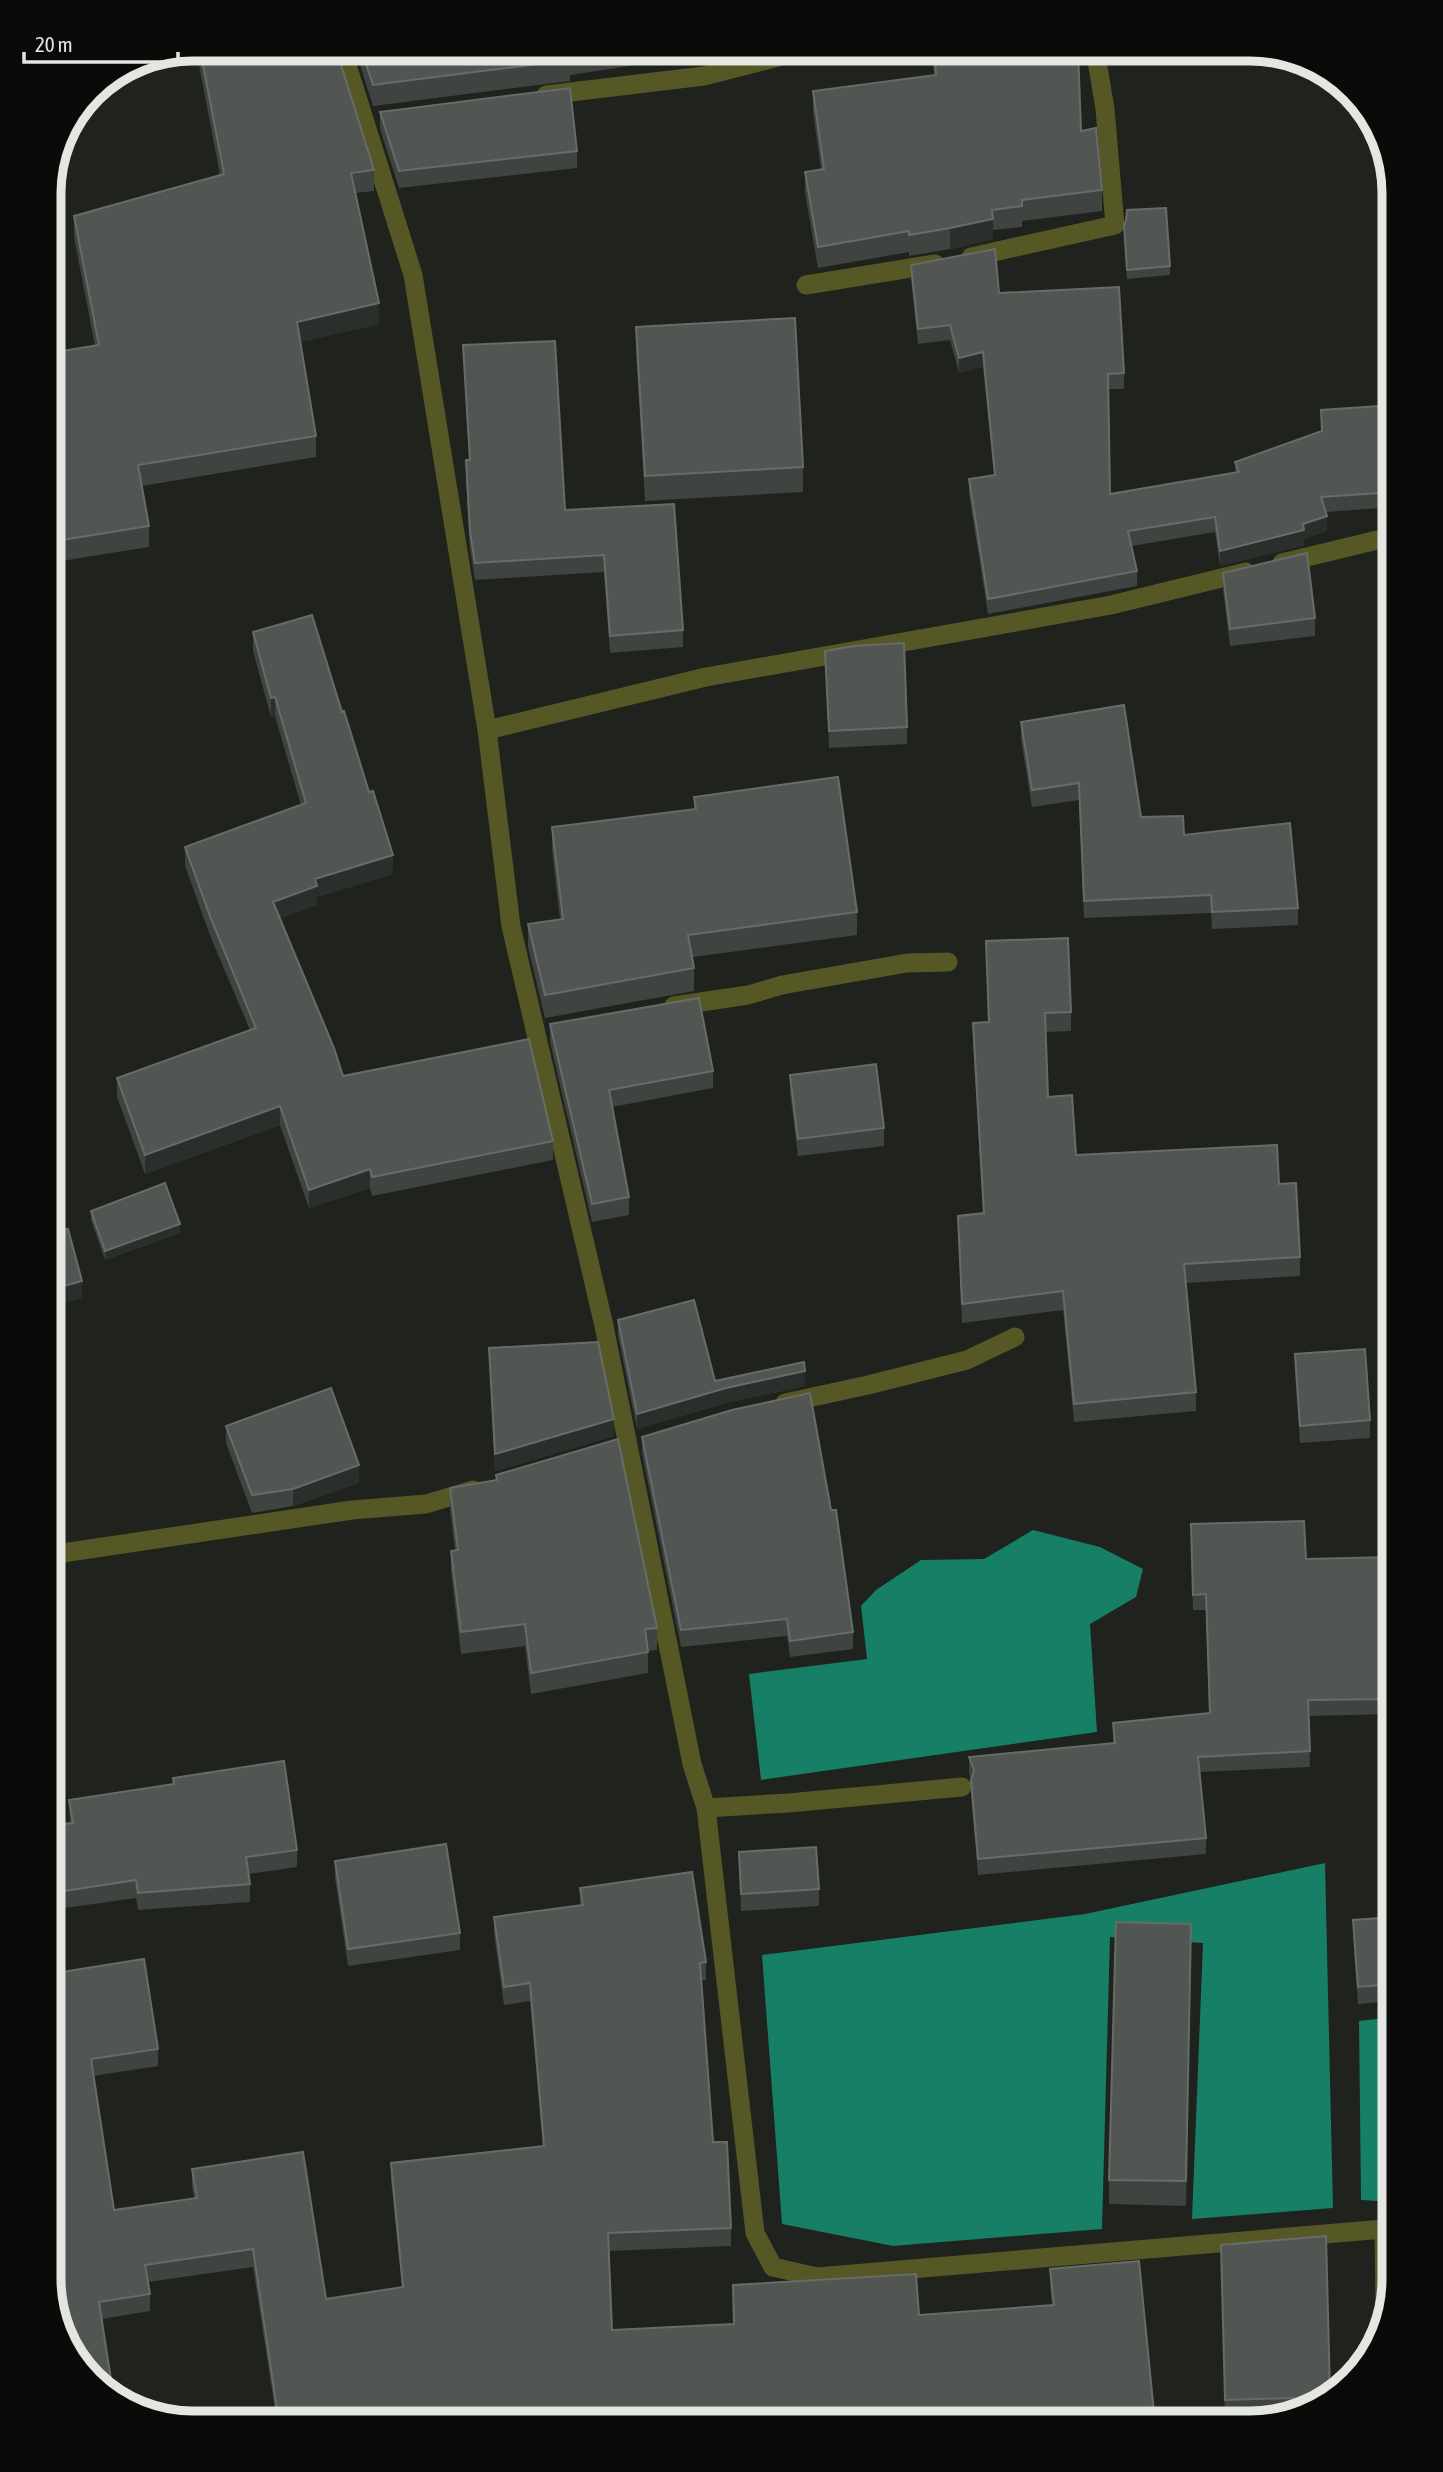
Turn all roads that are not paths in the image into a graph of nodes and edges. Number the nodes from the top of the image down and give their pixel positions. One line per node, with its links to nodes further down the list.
1 (347, 62): 7 (street)
2 (758, 62): 4 (street)
3 (1097, 62): 5 (street)
4 (525, 98)
5 (806, 285)
6 (1382, 539): 7 (street)
7 (487, 730): 11 (street)
8 (948, 962): 9 (street)
9 (656, 1009)
10 (559, 1027): 11 (street)
11 (535, 1032): 14 (street)
12 (1015, 1337): 13 (street)
13 (766, 1407)
14 (634, 1443): 15 (street); 19 (street)
15 (605, 1451)
16 (490, 1485): 17 (street)
17 (61, 1553)
18 (962, 1787): 19 (street)
19 (706, 1808): 20 (street)
20 (1382, 2229)

